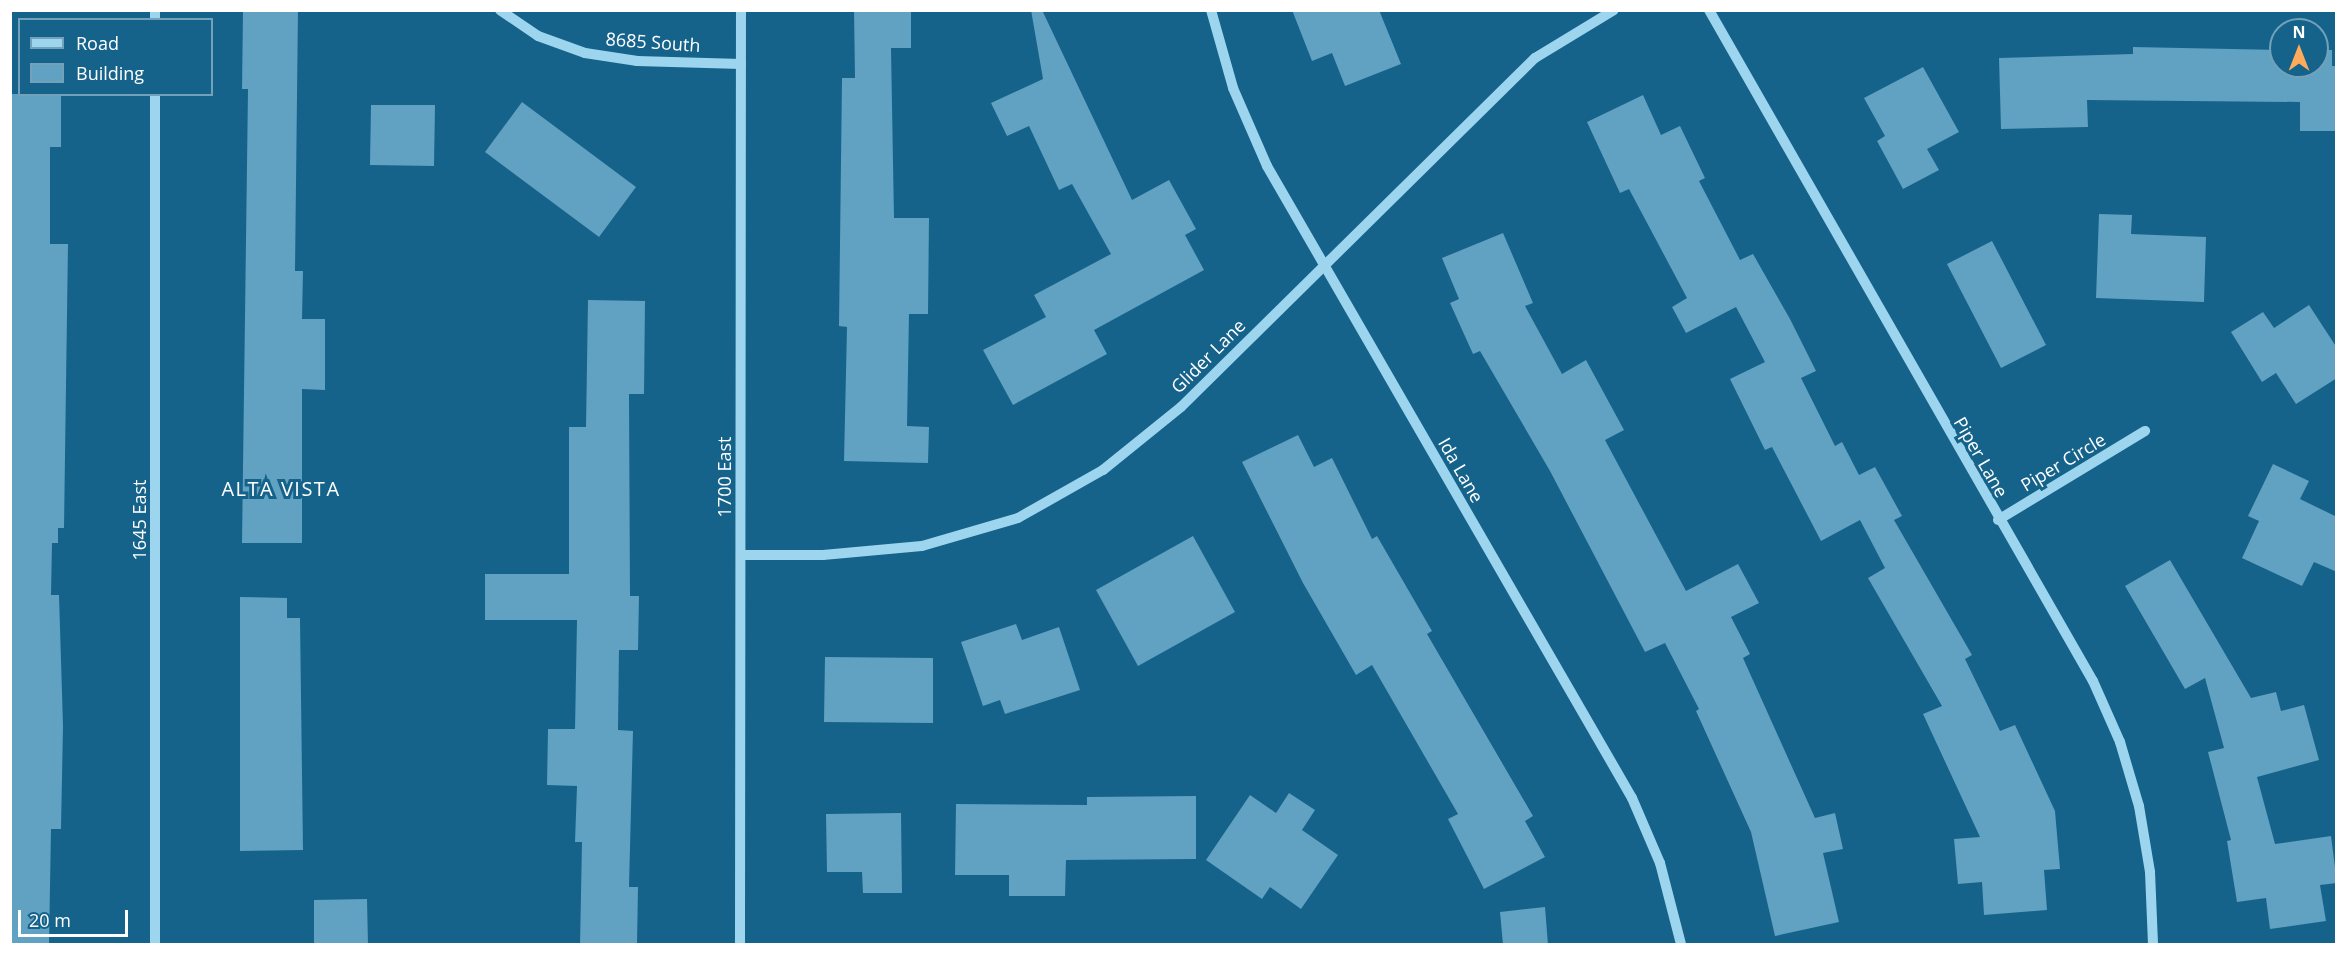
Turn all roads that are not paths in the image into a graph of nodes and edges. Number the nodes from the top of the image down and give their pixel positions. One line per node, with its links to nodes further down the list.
1 (500, 10): 6 (street, 8685 South)
2 (741, 10): 6 (street, 1700 East)
3 (1211, 10): 8 (street, Ida Lane)
4 (1614, 10): 8 (street, Glider Lane)
5 (1709, 10): 10 (street, Piper Lane)
6 (741, 64): 11 (street, 1700 East)
7 (155, 96): 12 (street, 1645 East)
8 (1322, 264): 11 (street, Glider Lane); 14 (street, Ida Lane)
9 (2145, 431): 10 (street, Piper Circle)
10 (1998, 520): 15 (street, Piper Lane)
11 (741, 555): 13 (street, 1700 East)
12 (155, 945)
13 (740, 945)
14 (1681, 945)
15 (2153, 945)

